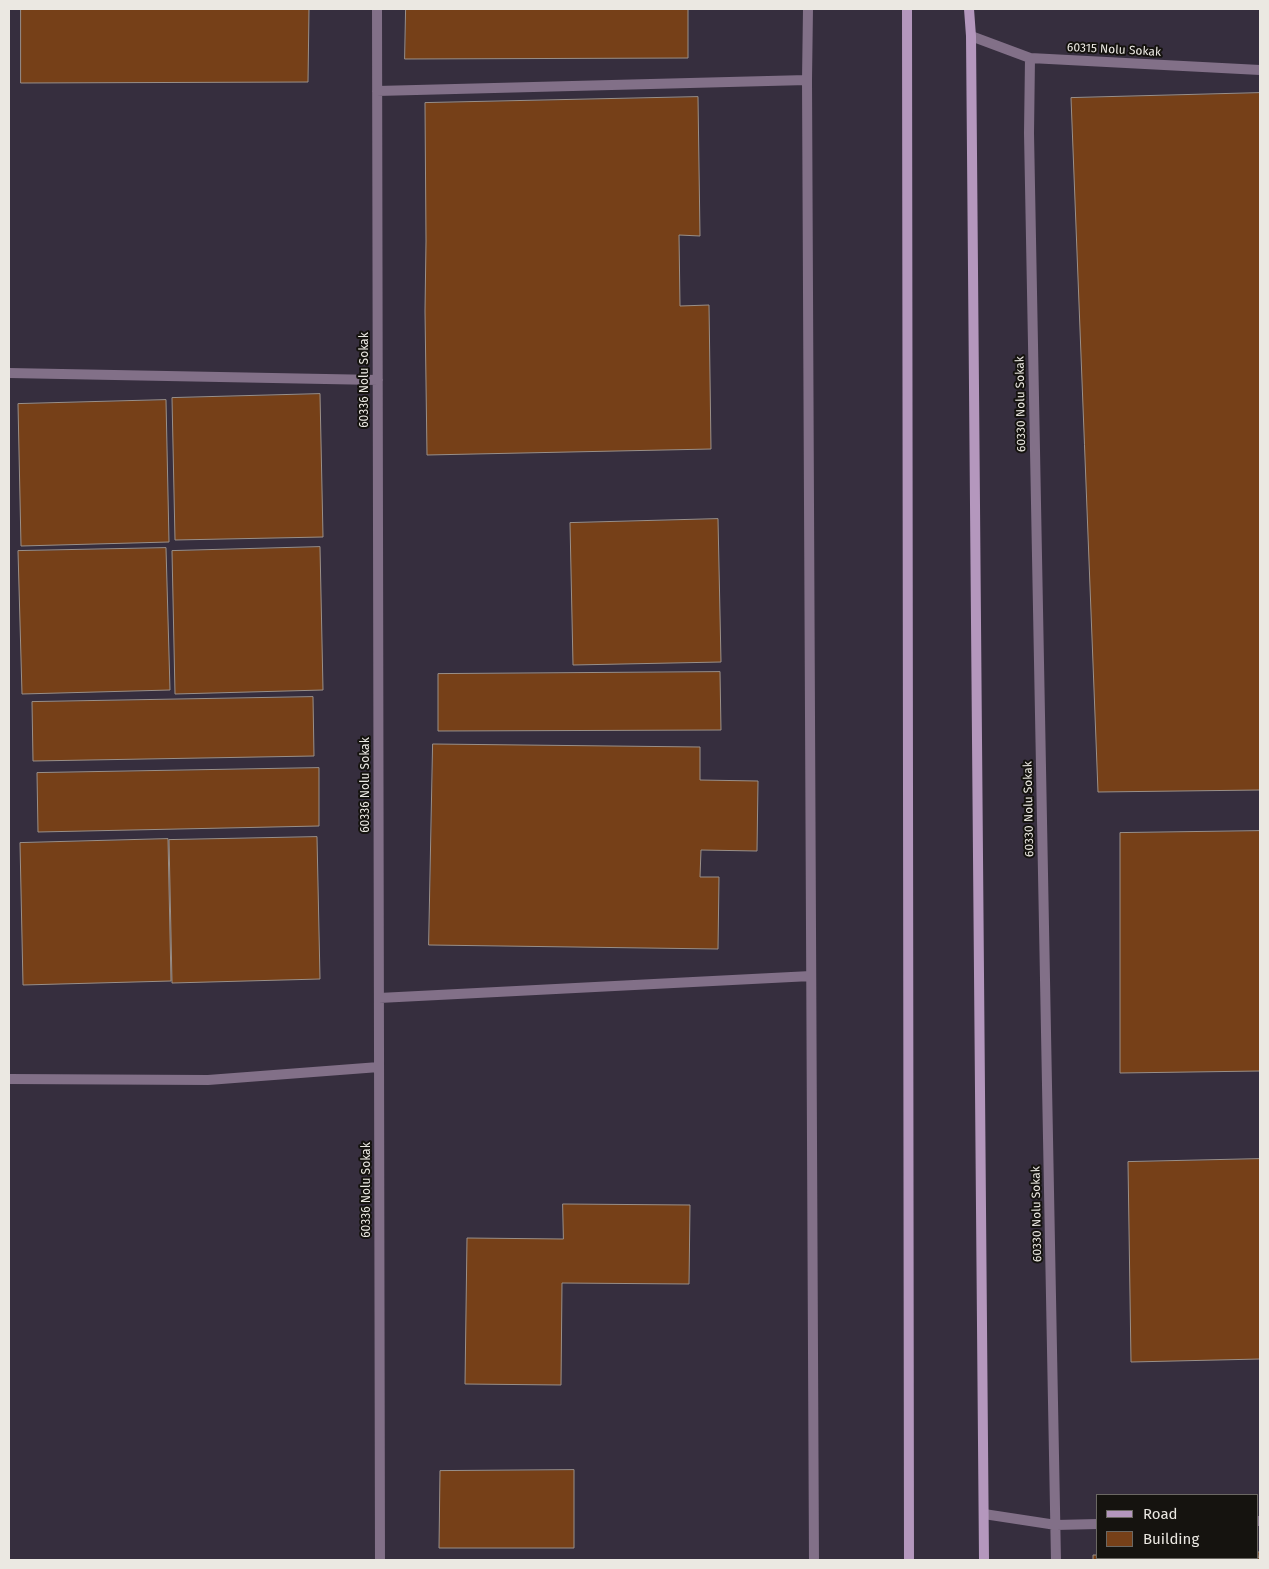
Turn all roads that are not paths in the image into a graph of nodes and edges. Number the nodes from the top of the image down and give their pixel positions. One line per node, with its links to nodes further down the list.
1 (377, 9): 9 (street, 60336 Nolu Sokak)
2 (808, 9): 8 (street)
3 (907, 9): 21 (street)
4 (969, 9): 5 (street)
5 (970, 36): 6 (street, 60315 Nolu Sokak); 16 (street)
6 (1030, 58): 7 (street, 60315 Nolu Sokak); 18 (street, 60330 Nolu Sokak)
7 (1260, 70)
8 (807, 80): 9 (street); 12 (street)
9 (377, 91): 11 (street, 60336 Nolu Sokak)
10 (9, 373): 11 (street)
11 (378, 380): 13 (street, 60336 Nolu Sokak)
12 (811, 976): 13 (street); 20 (street)
13 (379, 998): 14 (street, 60336 Nolu Sokak)
14 (379, 1068): 15 (street); 19 (street, 60336 Nolu Sokak)
15 (9, 1079)
16 (984, 1514): 18 (street); 22 (street)
17 (1096, 1524): 18 (street)
18 (1056, 1525): 23 (street, 60330 Nolu Sokak)
19 (380, 1560)
20 (814, 1560)
21 (909, 1560)
22 (984, 1560)
23 (1056, 1560)

